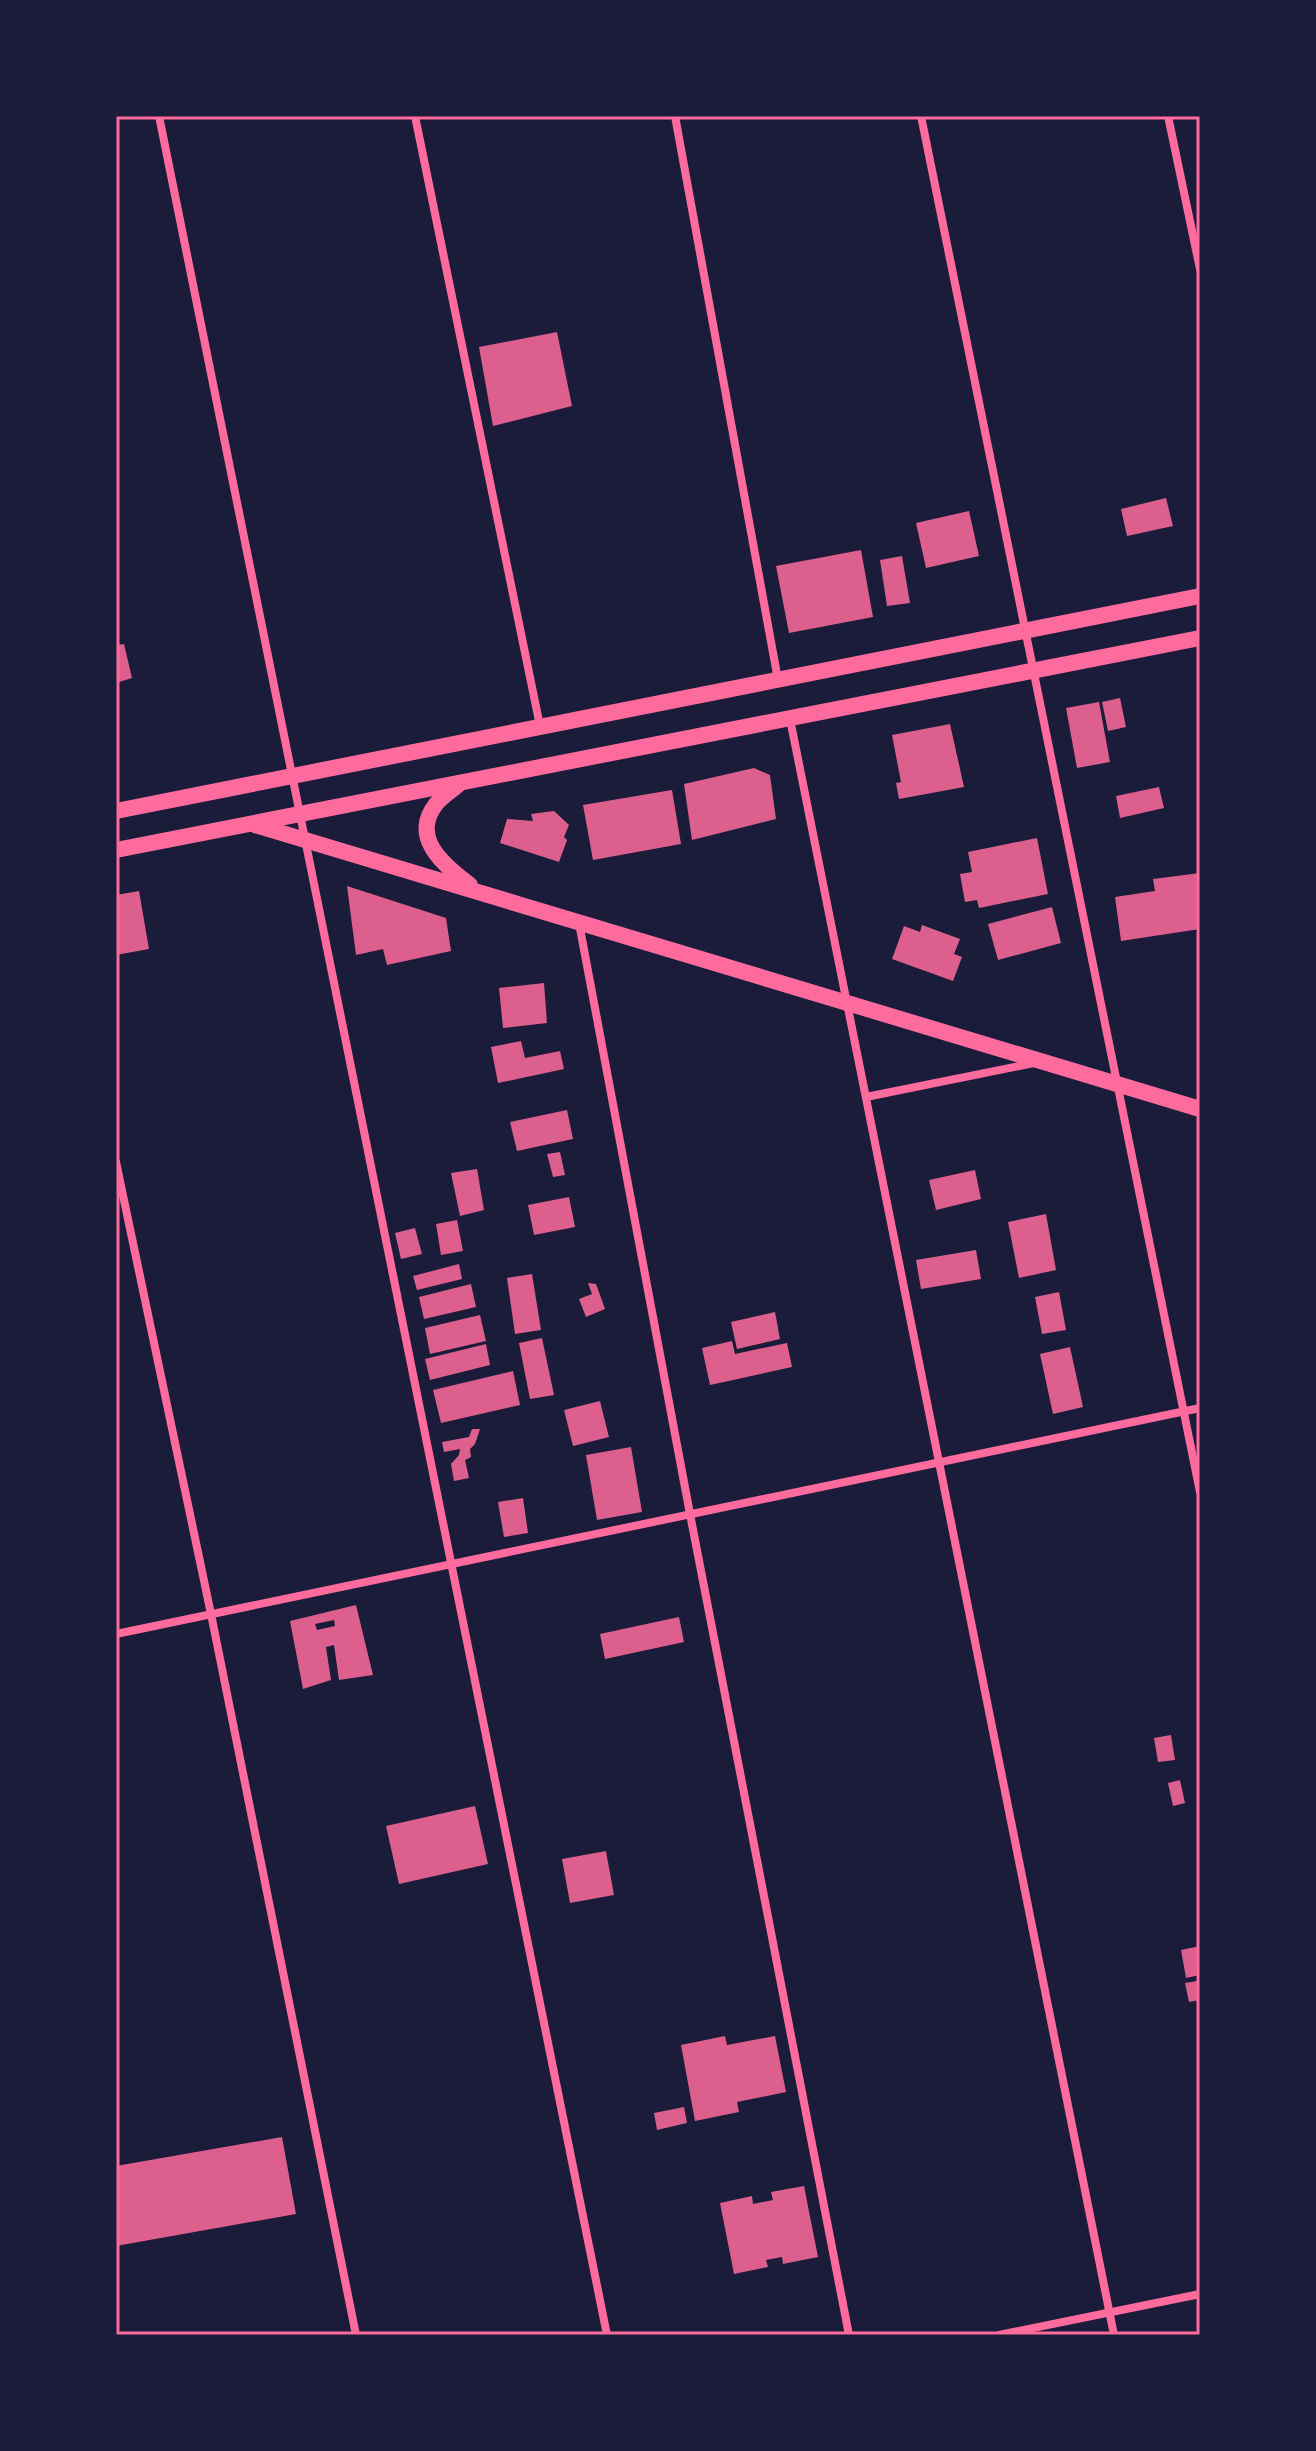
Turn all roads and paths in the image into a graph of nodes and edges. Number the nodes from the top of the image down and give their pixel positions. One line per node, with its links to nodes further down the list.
1 (159, 116): 14 (street)
2 (415, 116): 13 (street)
3 (675, 116): 11 (street)
4 (921, 116): 8 (street)
5 (1168, 116): 6 (street)
6 (1200, 269)
7 (1200, 596): 8 (main road)
8 (1026, 631): 10 (street); 11 (main road)
9 (1200, 638): 10 (main road)
10 (1033, 670): 12 (main road); 25 (street)
11 (778, 680): 13 (main road)
12 (790, 718): 15 (main road); 23 (street)
13 (540, 727): 14 (main road)
14 (293, 776): 16 (main road); 17 (street)
15 (462, 782): 17 (main road); 21 (main road)
16 (116, 811)
17 (300, 814): 18 (main road); 19 (street)
18 (252, 824): 19 (main road); 20 (main road)
19 (307, 840): 21 (main road); 34 (street)
20 (116, 850)
21 (477, 892): 22 (main road)
22 (579, 922): 23 (main road); 33 (street)
23 (847, 1003): 24 (main road); 26 (street)
24 (1042, 1062): 25 (main road); 26 (street)
25 (1118, 1085): 27 (main road); 30 (street)
26 (866, 1097): 31 (street)
27 (1200, 1109)
28 (116, 1162): 35 (street)
29 (1200, 1408): 30 (street)
30 (1184, 1411): 31 (street); 32 (street)
31 (939, 1462): 33 (street); 38 (street)
32 (1200, 1492)
33 (690, 1514): 34 (street); 41 (street)
34 (450, 1564): 35 (street); 40 (street)
35 (211, 1614): 36 (street); 39 (street)
36 (116, 1634)
37 (1200, 2294): 38 (street)
38 (1109, 2312): 42 (street); 43 (street)
39 (356, 2335)
40 (607, 2335)
41 (849, 2335)
42 (999, 2335)
43 (1114, 2335)

